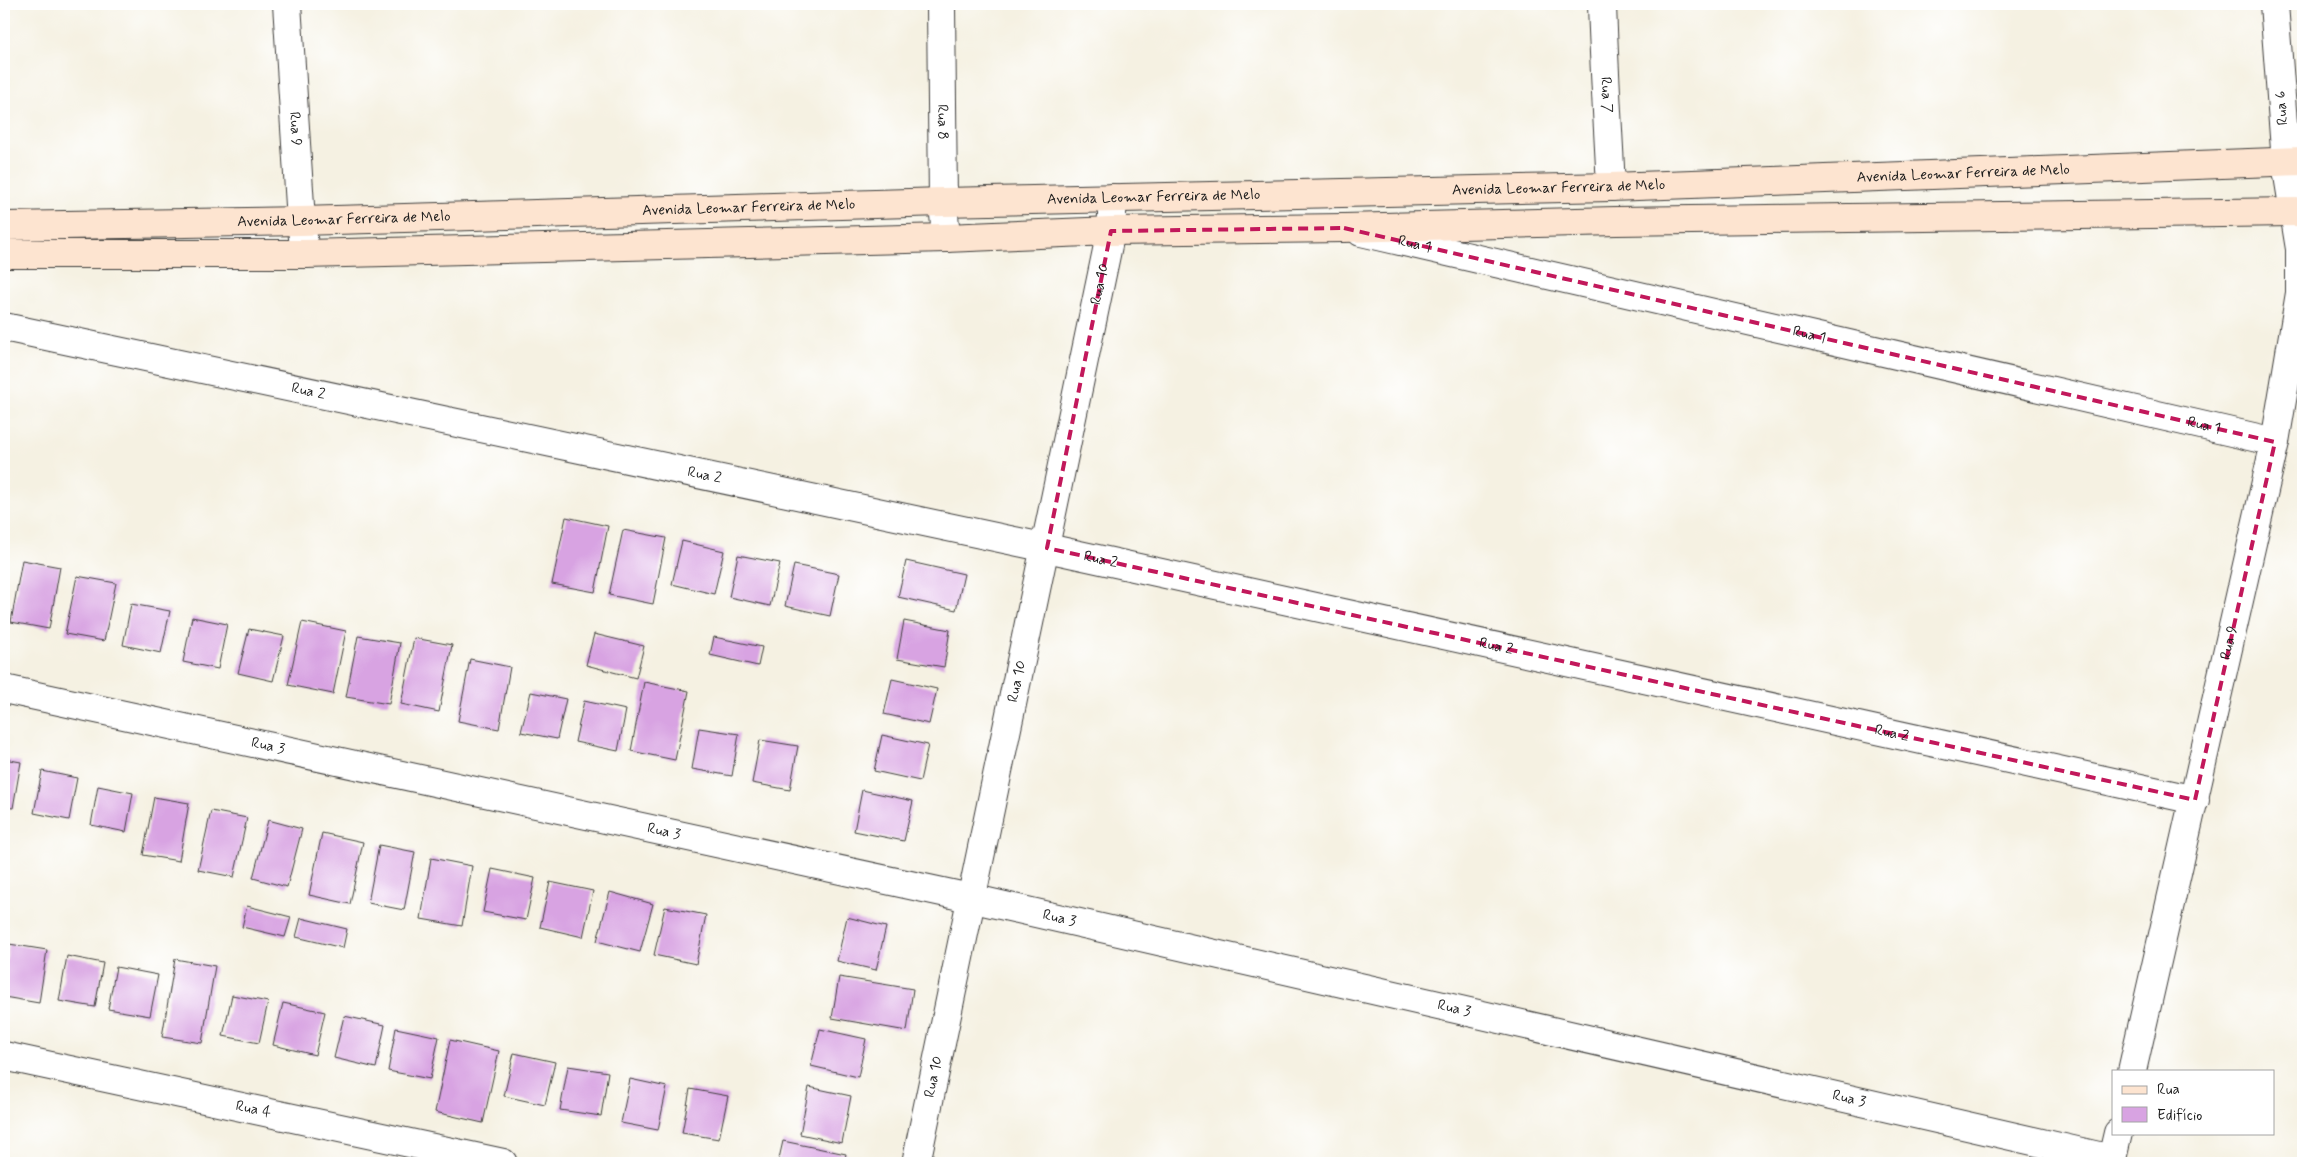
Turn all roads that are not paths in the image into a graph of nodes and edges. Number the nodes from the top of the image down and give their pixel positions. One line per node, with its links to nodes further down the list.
1 (287, 4): 10 (street, Rua 9)
2 (941, 4): 8 (street, Rua 8)
3 (1602, 4): 6 (street, Rua 7)
4 (2274, 4): 5 (street, Rua 6)
5 (2294, 162): 6 (street, Avenida Leomar Ferreira de Melo); 9 (street, Rua 6)
6 (1611, 187): 7 (street, Avenida Leomar Ferreira de Melo)
7 (1113, 198): 8 (street, Avenida Leomar Ferreira de Melo); 13 (street, Rua 10)
8 (943, 202): 10 (street, Avenida Leomar Ferreira de Melo); 14 (street, Rua 8)
9 (2299, 212): 12 (street); 18 (street, Rua 9)
10 (301, 220): 11 (street, Avenida Leomar Ferreira de Melo); 16 (street, Rua 9)
11 (4, 226)
12 (1344, 228): 13 (street); 18 (street, Rua 1)
13 (1111, 231): 14 (street); 19 (street, Rua 10)
14 (946, 238): 16 (street)
15 (4, 254): 16 (street)
16 (306, 254)
17 (4, 327): 19 (street, Rua 2)
18 (2275, 442): 21 (street, Rua 9)
19 (1047, 548): 21 (street, Rua 2); 22 (street, Rua 10)
20 (4, 689): 22 (street, Rua 3)
21 (2195, 800): 24 (street, Rua 9)
22 (970, 898): 26 (street, Rua 3); 28 (street, Rua 10)
23 (4, 1056): 27 (street, Rua 4)
24 (2132, 1070)
25 (2118, 1134): 26 (street)
26 (2111, 1161)
27 (503, 1163)
28 (916, 1163)

